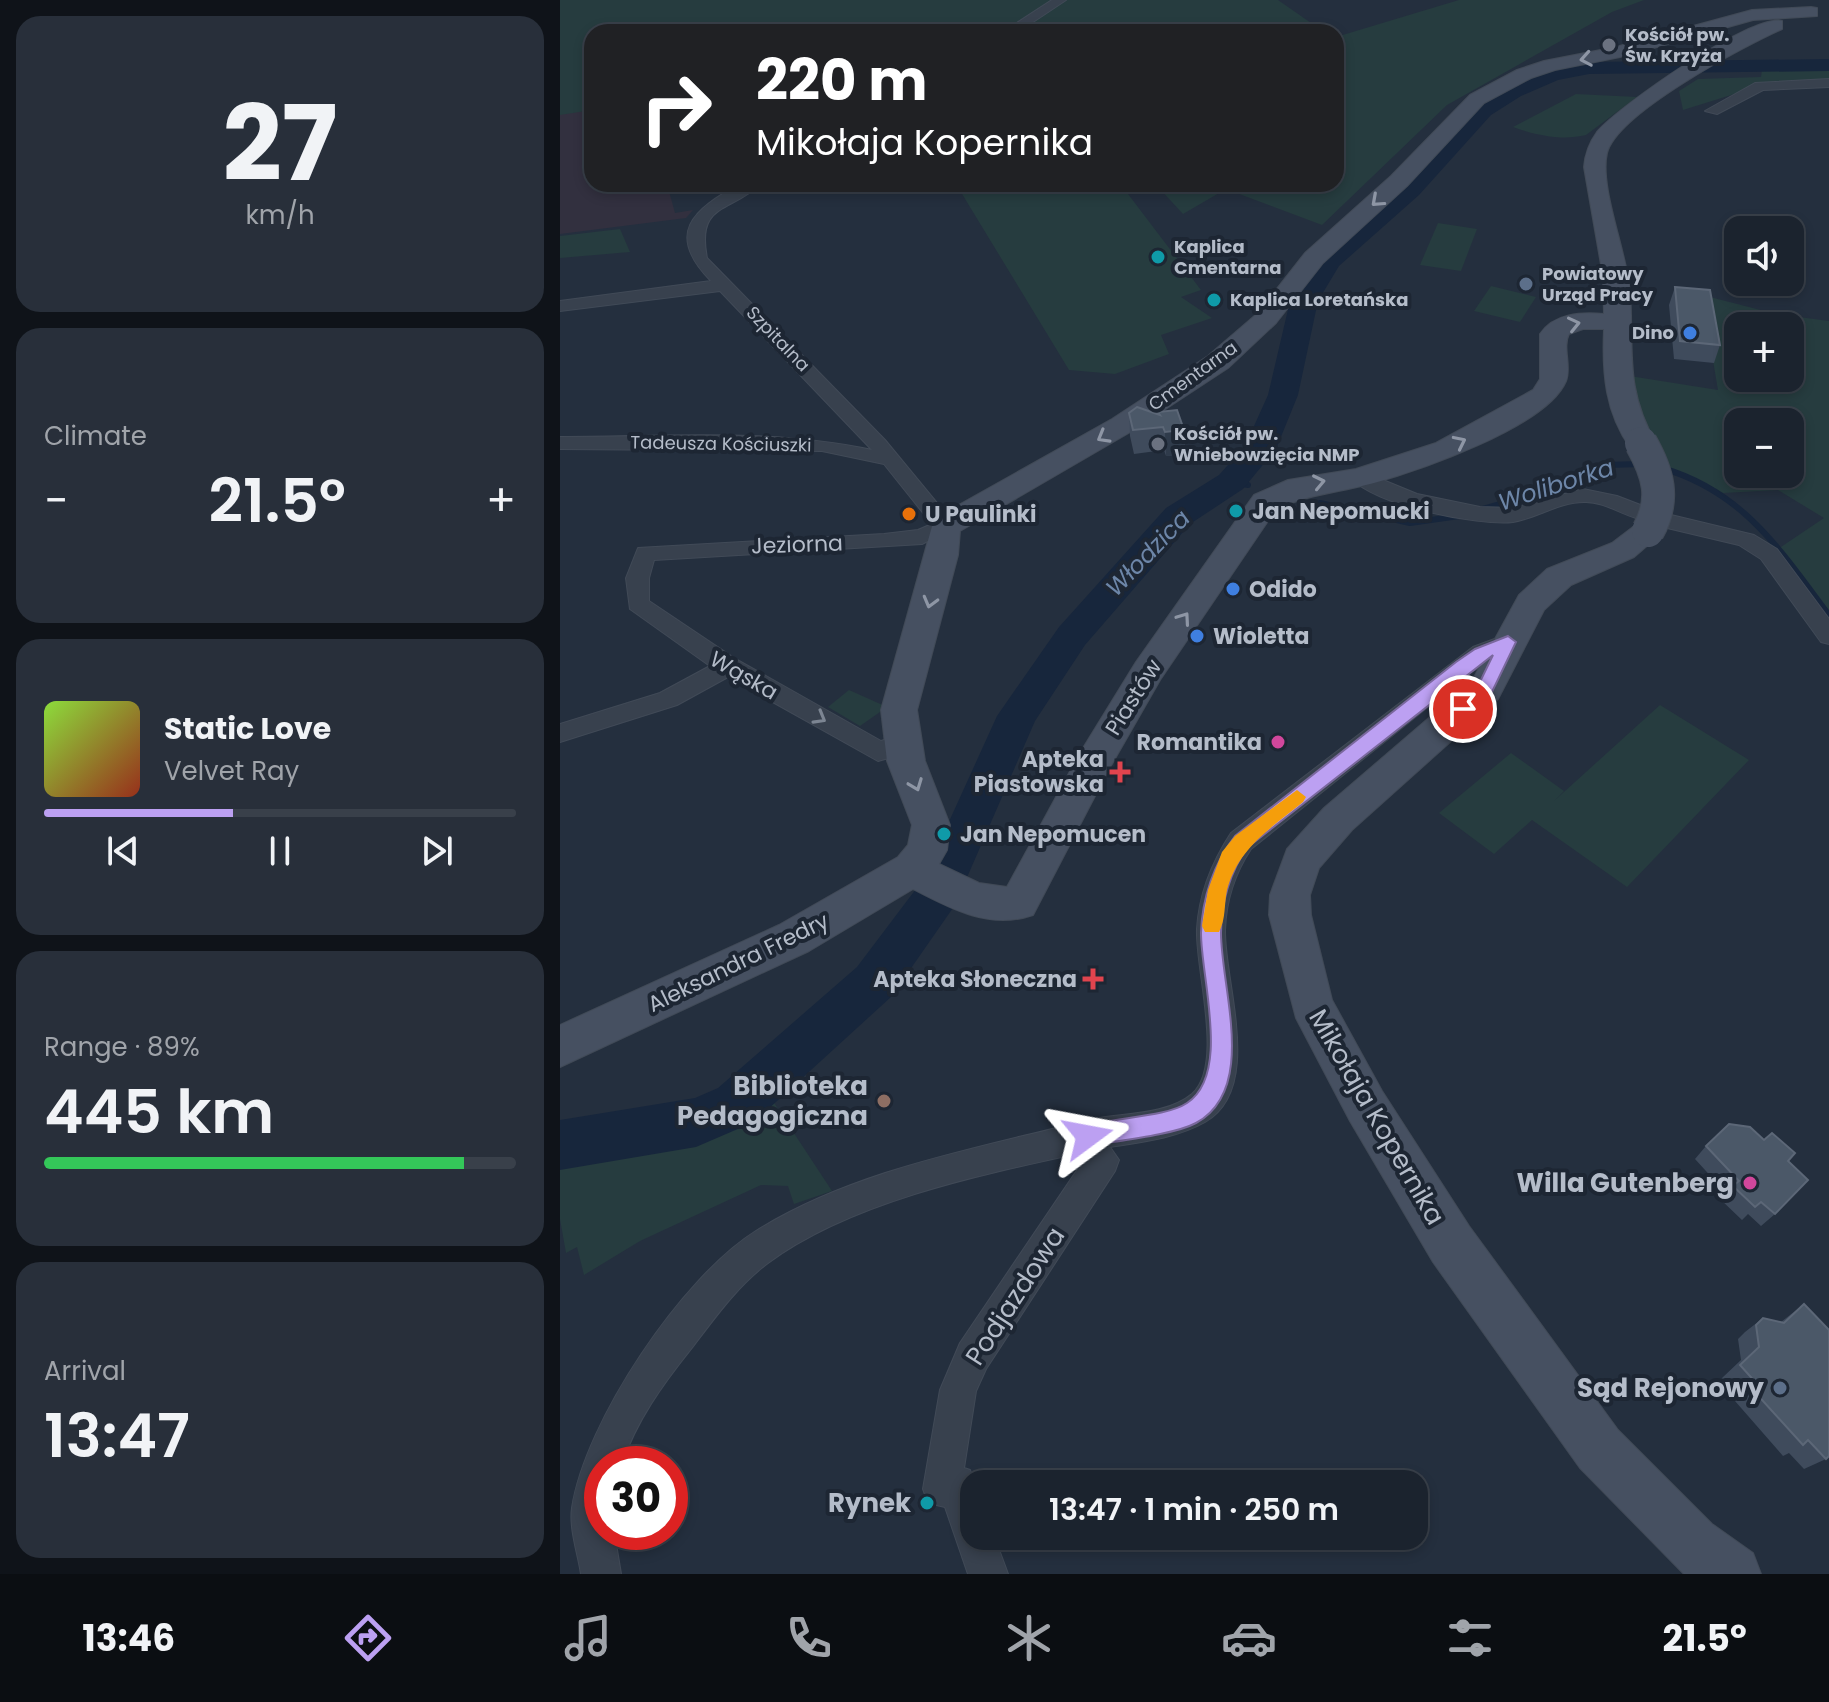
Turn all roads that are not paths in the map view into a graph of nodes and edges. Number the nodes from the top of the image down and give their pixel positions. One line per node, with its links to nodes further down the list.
1 (1060, 0): 3 (street)
2 (1823, 11): 4 (street, Cmentarna); 5 (street); 6 (street)
3 (1022, 24)
4 (1715, 24): 5 (street); 17 (street, Cmentarna, one-way to 17)
5 (1743, 33): 6 (street)
6 (1722, 53): 12 (street)
7 (1829, 83): 8 (street)
8 (1712, 111)
9 (738, 192): 10 (street, Szpitalna)
10 (723, 285): 11 (street); 14 (street, Szpitalna)
11 (560, 306)
12 (1618, 323): 15 (street, one-way to 12); 16 (street, bridge)
13 (560, 443): 14 (street, Tadeusza Kościuszki)
14 (892, 460): 17 (street)
15 (1368, 475): 16 (street); 24 (street, Piastów, one-way to 15)
16 (1653, 519): 19 (street); 20 (street, Mikołaja Kopernika)
17 (945, 526): 18 (street, Jeziorna); 23 (street, one-way to 23)
18 (646, 553): 21 (street, Wąska)
19 (1829, 636)
20 (1508, 642): 27 (street); 33 (street, Mikołaja Kopernika)
21 (728, 666): 22 (street); 23 (street, Wąska, one-way to 23)
22 (560, 733)
23 (904, 744): 24 (street, one-way to 24)
24 (917, 871): 25 (street, Aleksandra Fredry)
25 (560, 1046)
26 (1103, 1160): 28 (street, Podjazdowa)
27 (610, 1446)
28 (960, 1496)
29 (597, 1550): 31 (street)
30 (979, 1550): 32 (street)
31 (601, 1574)
32 (988, 1574)
33 (1732, 1574)

